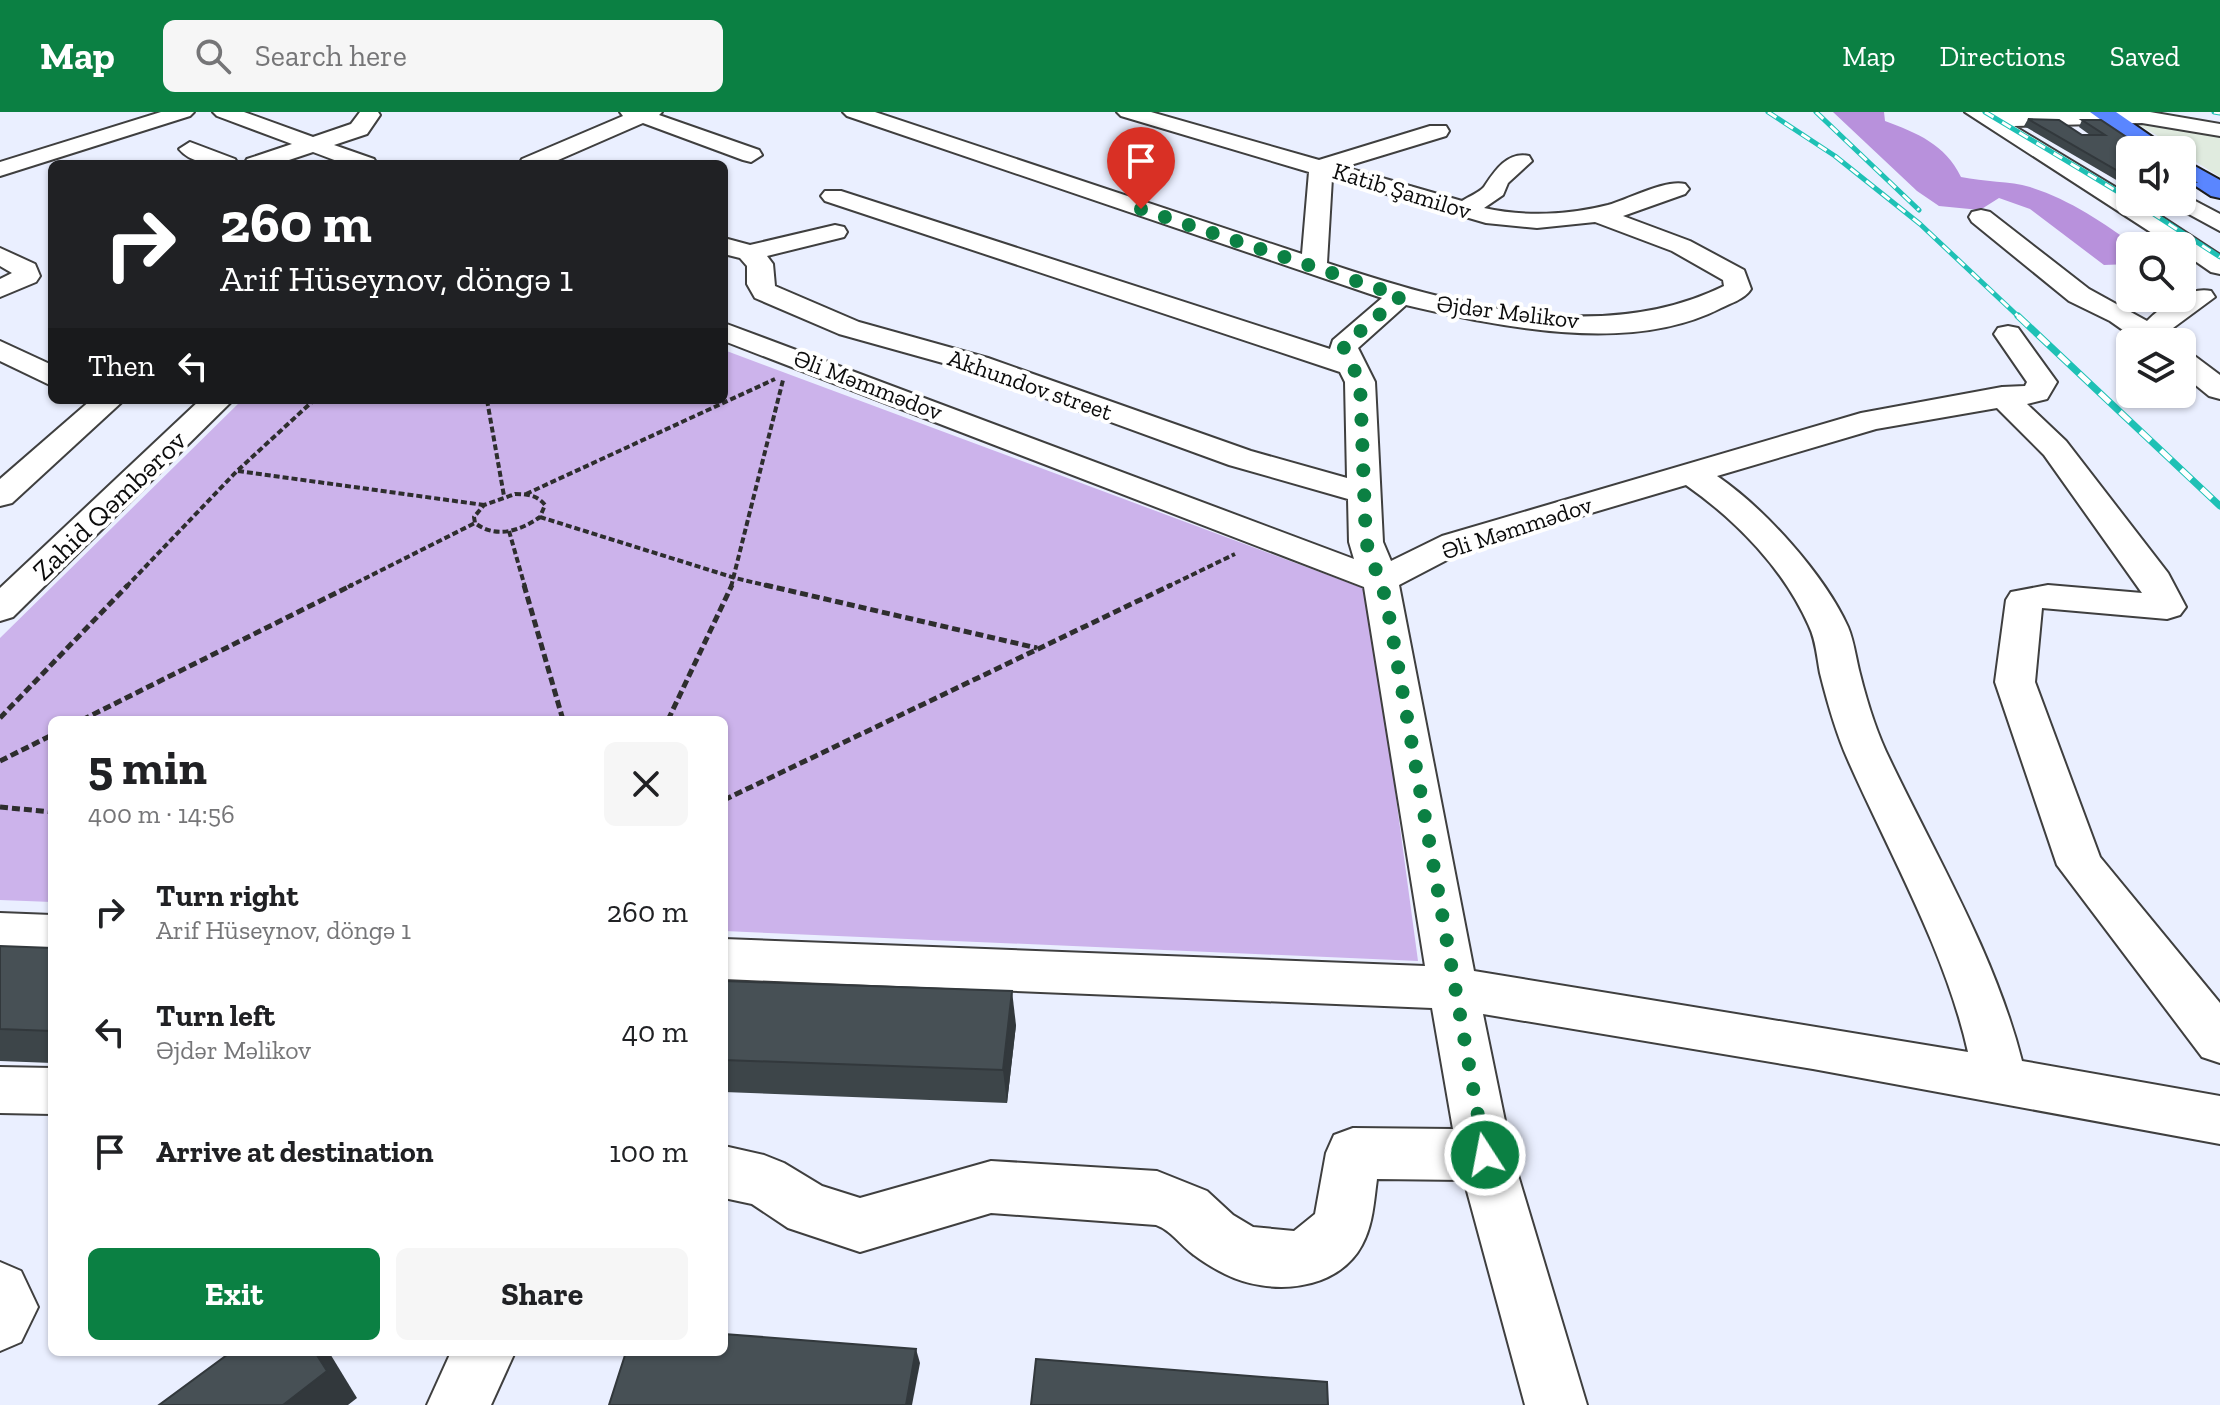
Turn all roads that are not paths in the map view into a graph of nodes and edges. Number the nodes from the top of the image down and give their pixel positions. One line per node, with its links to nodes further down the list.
1 (183, 112): 23 (street)
2 (854, 112): 38 (street, Əjdər Məlikov)
3 (642, 113): 16 (street); 20 (street)
4 (1142, 113): 22 (street, Katib Şamilov)
5 (240, 114): 14 (street)
6 (369, 115): 14 (street)
7 (2106, 115): 9 (street); 10 (street); 12 (main road)
8 (1984, 116): 9 (street); 37 (street)
9 (2059, 119): 13 (street)
10 (2220, 130)
11 (1438, 131): 22 (street)
12 (2138, 136)
13 (2086, 139)
14 (311, 144): 18 (street); 19 (street)
15 (190, 149): 17 (street)
16 (751, 155)
17 (217, 160)
18 (266, 160)
19 (355, 160)
20 (539, 160)
21 (1521, 161): 30 (street)
22 (1321, 167): 30 (street, Katib Şamilov); 38 (street)
23 (0, 169)
24 (2196, 176): 26 (main road)
25 (1677, 189): 31 (street, Katib Şamilov)
26 (2220, 193): 28 (street)
27 (833, 196): 47 (street)
28 (2196, 196)
29 (2196, 208): 33 (street)
30 (1465, 210): 31 (street, Katib Şamilov)
31 (1601, 216): 40 (street, Əjdər Məlikov)
32 (1981, 217): 42 (street)
33 (2220, 224)
34 (835, 232): 35 (street)
35 (736, 250): 55 (street, Akhundov street)
36 (0, 256): 39 (street)
37 (2220, 266)
38 (1314, 268): 40 (street, Əjdər Məlikov)
39 (0, 289)
40 (1401, 296): 47 (street)
41 (2201, 297): 43 (street)
42 (2139, 328)
43 (2159, 328)
44 (728, 333): 57 (street, Əli Məmmədov)
45 (2008, 334): 51 (street, Əli Məmmədov)
46 (0, 350): 49 (street)
47 (1352, 366): 55 (street)
48 (2196, 371): 50 (street)
49 (48, 375)
50 (2220, 390)
51 (2002, 396): 54 (street, Əli Məmmədov); 63 (street)
52 (103, 404): 56 (street)
53 (214, 404): 58 (street, Zahid Qəmbərov)
54 (1692, 474): 57 (street, Əli Məmmədov); 64 (street)
55 (1364, 493): 57 (street)
56 (0, 496)
57 (1380, 581): 62 (street)
58 (0, 609)
59 (0, 932): 60 (street)
60 (48, 934)
61 (728, 959): 62 (street)
62 (1453, 988): 64 (street); 68 (street)
63 (2220, 1041)
64 (2001, 1083): 67 (street)
65 (0, 1090): 66 (street)
66 (48, 1091)
67 (2220, 1120)
68 (1485, 1155): 69 (street); 74 (street)
69 (728, 1173)
70 (0, 1292): 71 (street)
71 (0, 1321)
72 (482, 1356): 73 (street)
73 (458, 1405)
74 (1556, 1405)

